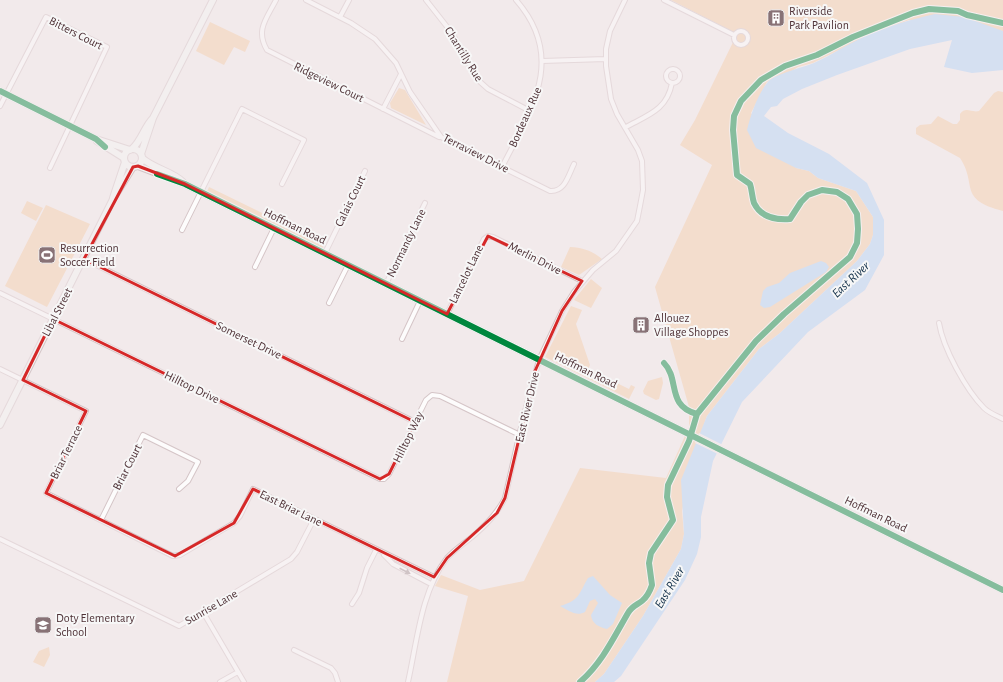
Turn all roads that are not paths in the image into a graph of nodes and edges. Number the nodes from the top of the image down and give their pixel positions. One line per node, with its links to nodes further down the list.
1 (213, 0): 20 (street)
2 (276, 0): 18 (street, Ridgeview Court)
3 (306, 0): 9 (street, Terraview Drive)
4 (349, 0): 9 (street)
5 (426, 0): 19 (street, Chantilly Rue)
6 (516, 0): 12 (street, Bordeaux Rue)
7 (625, 0): 11 (street, East River Drive)
8 (664, 0): 10 (street)
9 (340, 17): 13 (street, Terraview Drive)
10 (734, 35)
11 (606, 60): 12 (street); 22 (street, East River Drive)
12 (542, 61): 19 (street, Bordeaux Rue)
13 (401, 74): 18 (street); 23 (street, Terraview Drive)
14 (672, 83): 22 (street)
15 (0, 91): 16 (street)
16 (6, 94): 17 (street); 21 (street); 21 (street, Bitters Court)
17 (0, 106)
18 (383, 109): 23 (street, Ridgeview Court)
19 (530, 111): 30 (street, Bordeaux Rue)
20 (153, 118): 25 (street); 26 (street)
21 (70, 126): 24 (street); 31 (street)
22 (626, 128): 45 (street, East River Drive)
23 (441, 137): 30 (street, Terraview Drive)
24 (96, 139): 25 (street); 27 (street)
25 (131, 150): 26 (street); 27 (street)
26 (142, 156): 29 (street); 33 (street, Hoffman Road)
27 (125, 160): 29 (street); 36 (street, Libal Street)
28 (574, 164): 30 (street, Terraview Drive)
29 (135, 166): 33 (street, Hoffman Road); 36 (street, Libal Street)
30 (502, 167)
31 (50, 168)
32 (365, 171): 41 (street, Calais Court)
33 (184, 184): 35 (street, Hoffman Road)
34 (282, 184): 35 (street)
35 (201, 192): 38 (street, Hoffman Road); 39 (street)
36 (113, 199): 42 (street, Libal Street)
37 (426, 203): 46 (street, Normandy Lane)
38 (274, 228): 41 (street, Hoffman Road); 44 (street)
39 (182, 230)
40 (488, 236): 45 (street, Merlin Drive); 50 (street, Lancelot Lane)
41 (325, 254): 43 (street, Hoffman Road)
42 (84, 259): 51 (street, Libal Street); 58 (street, Somerset Drive)
43 (348, 265): 46 (street, Hoffman Road); 49 (street)
44 (255, 267)
45 (582, 282): 54 (street, East River Drive)
46 (386, 284): 48 (street, Hoffman Road)
47 (0, 293): 51 (street, Hilltop Drive)
48 (420, 301): 50 (street, Hoffman Road); 53 (street)
49 (329, 303)
50 (447, 314): 54 (street, Hoffman Road)
51 (53, 319): 56 (street, Libal Street); 61 (street, Hilltop Drive)
52 (939, 323): 57 (street)
53 (402, 339)
54 (539, 360): 60 (street, East River Drive); 71 (street, Hoffman Road)
55 (0, 369): 56 (street)
56 (23, 380): 59 (street, Libal Street); 63 (street, Briar Terrace)
57 (1003, 419)
58 (415, 422): 60 (street, Hilltop Way); 61 (street, Hilltop Way)
59 (0, 425)
60 (520, 435): 69 (street, East River Drive)
61 (384, 479)
62 (179, 489): 65 (street, Briar Court)
63 (46, 493): 65 (street, East Briar Lane)
64 (314, 519): 65 (street, East Briar Lane); 67 (street, East Briar Lane); 73 (street, Sunrise Lane)
65 (101, 520)
66 (0, 539): 73 (street, Sunrise Lane)
67 (376, 550): 68 (street, East Briar Lane); 72 (street)
68 (383, 553): 69 (street, East Briar Lane); 70 (street, East Briar Lane, one-way to 70)
69 (434, 577): 70 (street, East River Drive)
70 (431, 584): 79 (street, East River Drive)
71 (1003, 590)
72 (352, 604)
73 (203, 612): 75 (street)
74 (294, 650): 78 (street)
75 (238, 672): 76 (street); 77 (street)
76 (220, 682)
77 (244, 682)
78 (338, 682)
79 (408, 682)

